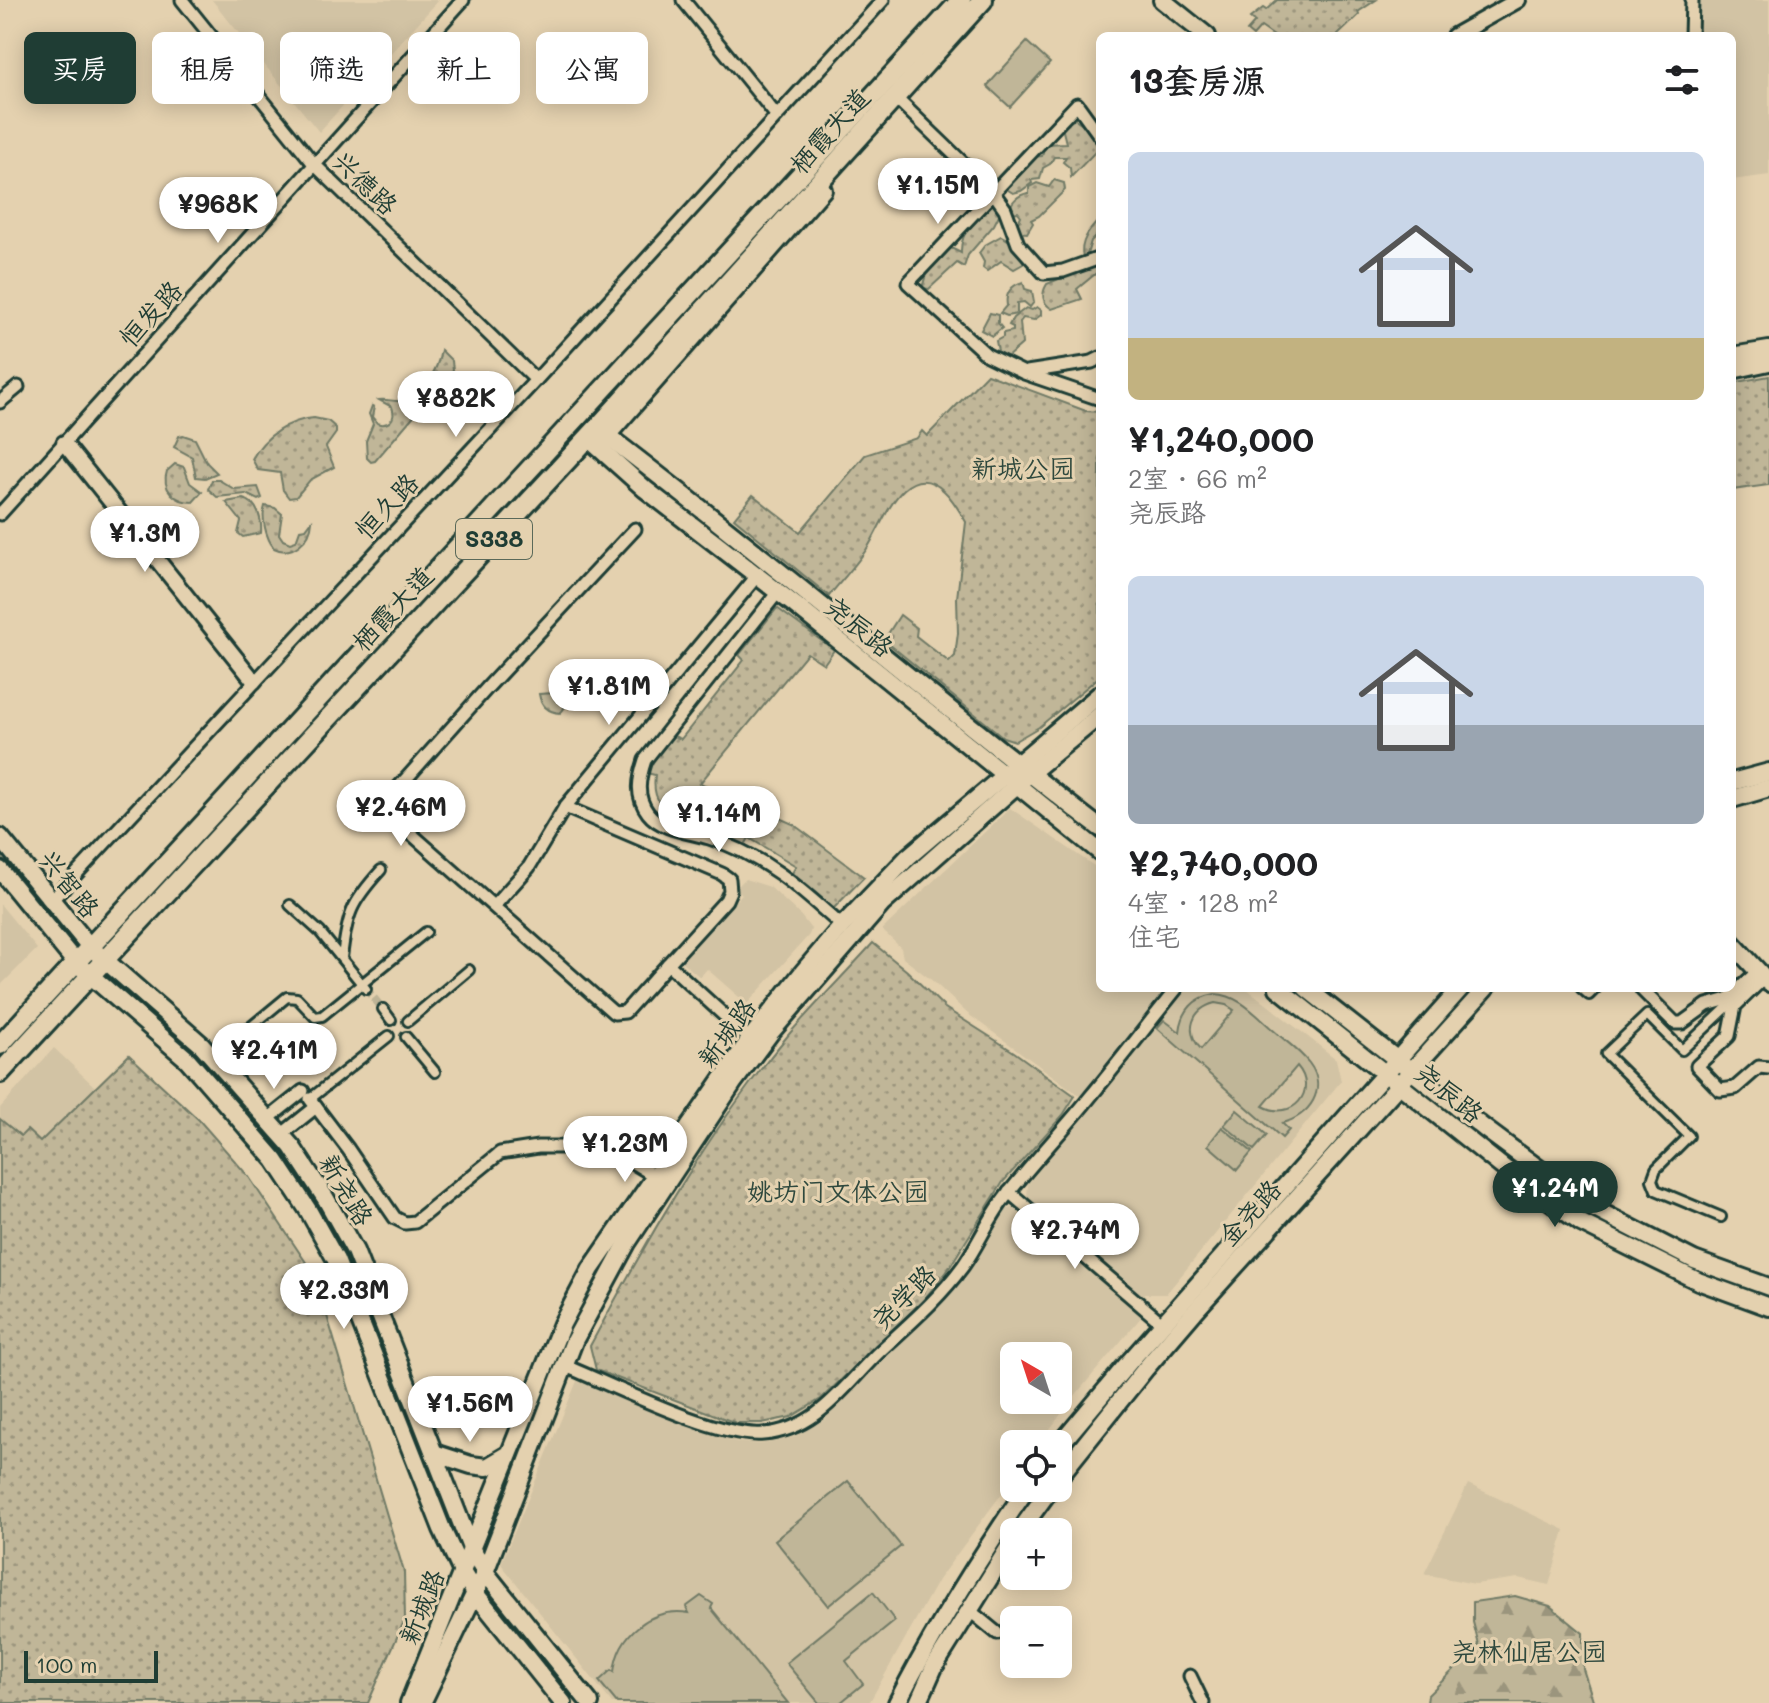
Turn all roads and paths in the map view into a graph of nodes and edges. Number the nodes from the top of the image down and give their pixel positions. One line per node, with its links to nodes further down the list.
1 (182, 0): 19 (street, 兴德路)
2 (463, 0): 19 (street, 恒发路)
3 (683, 0): 17 (street)
4 (883, 0): 17 (street, 恒久路)
5 (961, 0): 59 (main road, 栖霞大道 / S338)
6 (983, 0): 32 (main road, 栖霞大道 / S338)
7 (994, 0): 16 (street)
8 (1162, 0): 12 (main road)
9 (1180, 0): 13 (main road)
10 (1518, 0): 14 (street)
11 (1692, 0): 15 (street)
12 (1202, 32)
13 (1217, 32)
14 (1461, 32)
15 (1691, 32)
16 (900, 102): 20 (street); 32 (street)
17 (776, 115): 28 (street, 恒久路)
18 (1096, 130): 20 (street)
19 (314, 164): 28 (street, 兴德路); 33 (street, 恒发路)
20 (993, 192): 21 (street); 27 (street)
21 (1096, 259)
22 (1769, 350): 23 (main road)
23 (1736, 355)
24 (1096, 360): 27 (street)
25 (1769, 362): 26 (main road)
26 (1736, 369)
27 (1024, 373): 30 (street)
28 (536, 380): 38 (street, 恒久路)
29 (18, 387): 31 (street)
30 (1096, 398)
31 (0, 402)
32 (598, 434): 36 (main road, 尧辰路); 42 (main road, 尧辰路); 59 (main road, 栖霞大道 / S338)
33 (64, 443): 34 (street, 恒发路); 38 (street)
34 (0, 514)
35 (635, 529): 54 (street)
36 (757, 576): 37 (main road, 尧辰路); 46 (street)
37 (778, 592): 42 (main road, 尧辰路); 55 (street)
38 (254, 681): 52 (street, 恒久路)
39 (1096, 698): 42 (main road, 新城路)
40 (1096, 718): 42 (main road, 新城路)
41 (1769, 772): 43 (main road)
42 (1016, 774): 47 (main road, 尧辰路); 49 (main road, 尧辰路); 55 (main road, 新城路); 94 (main road, 新城路)
43 (1736, 781)
44 (1769, 788): 45 (main road)
45 (1736, 798)
46 (565, 807): 54 (street); 62 (street)
47 (1096, 825)
48 (0, 837): 52 (main road, 兴智路)
49 (1096, 848)
50 (0, 870): 61 (main road, 兴智路)
51 (381, 870): 60 (street)
52 (52, 900): 59 (main road, 兴智路)
53 (290, 905): 60 (street)
54 (494, 906): 62 (street)
55 (842, 926): 79 (main road, 新城路)
56 (426, 932): 66 (street)
57 (1736, 936): 65 (main road)
58 (1736, 947): 65 (main road)
59 (97, 952): 61 (main road, 栖霞大道 / S338); 64 (main road, 栖霞大道 / S338); 86 (main road, 新尧路)
60 (342, 958): 66 (street)
61 (75, 962): 64 (main road, 兴智路); 80 (main road, 栖霞大道 / S338)
62 (668, 964): 79 (street)
63 (469, 970): 75 (street)
64 (91, 974): 84 (main road, 栖霞大道 / S338); 102 (main road, 新尧路)
65 (1764, 975): 72 (street); 81 (street); 90 (street)
66 (364, 986): 76 (street)
67 (1174, 992): 89 (street, 尧学路)
68 (1284, 992): 82 (main road, 尧辰路)
69 (1310, 992): 82 (main road, 尧辰路)
70 (1458, 992): 82 (main road, 金尧路)
71 (1482, 992): 82 (main road, 金尧路)
72 (1644, 992)
73 (383, 1009): 74 (street)
74 (391, 1020)
75 (408, 1021)
76 (247, 1030)
77 (389, 1036): 85 (street)
78 (406, 1037): 83 (street)
79 (750, 1039): 88 (main road, 新城路)
80 (0, 1045)
81 (1769, 1068)
82 (1397, 1071): 91 (main road, 尧辰路); 92 (main road, 尧辰路); 93 (main road, 金尧路); 98 (main road, 金尧路)
83 (435, 1072)
84 (0, 1073)
85 (309, 1099): 86 (street); 87 (street); 88 (street)
86 (268, 1119): 87 (main road, 新尧路)
87 (281, 1135): 96 (main road, 新尧路)
88 (655, 1176): 97 (main road, 新城路)
89 (1009, 1192): 93 (street); 94 (street, 尧学路)
90 (1721, 1217)
91 (1769, 1287)
92 (1769, 1307)
93 (1163, 1324): 95 (main road, 金尧路)
94 (563, 1365): 103 (main road, 新城路)
95 (1072, 1431)
96 (434, 1453): 97 (main road); 100 (main road, 新尧路)
97 (509, 1454): 100 (main road, 新城路)
98 (1072, 1461)
99 (1018, 1502): 112 (main road)
100 (471, 1548): 102 (main road, 新城路); 103 (main road, 新尧路)
101 (1000, 1561): 105 (main road)
102 (462, 1572): 104 (main road, 新尧路); 108 (main road, 新城路)
103 (485, 1572): 104 (main road, 新城路); 111 (main road, 新尧路)
104 (475, 1593): 109 (main road, 新城路); 110 (main road, 新尧路)
105 (969, 1610): 106 (street); 113 (main road)
106 (997, 1633)
107 (1190, 1676): 114 (street)
108 (409, 1703)
109 (422, 1703)
110 (563, 1703)
111 (590, 1703)
112 (897, 1703)
113 (918, 1703)
114 (1203, 1703)

